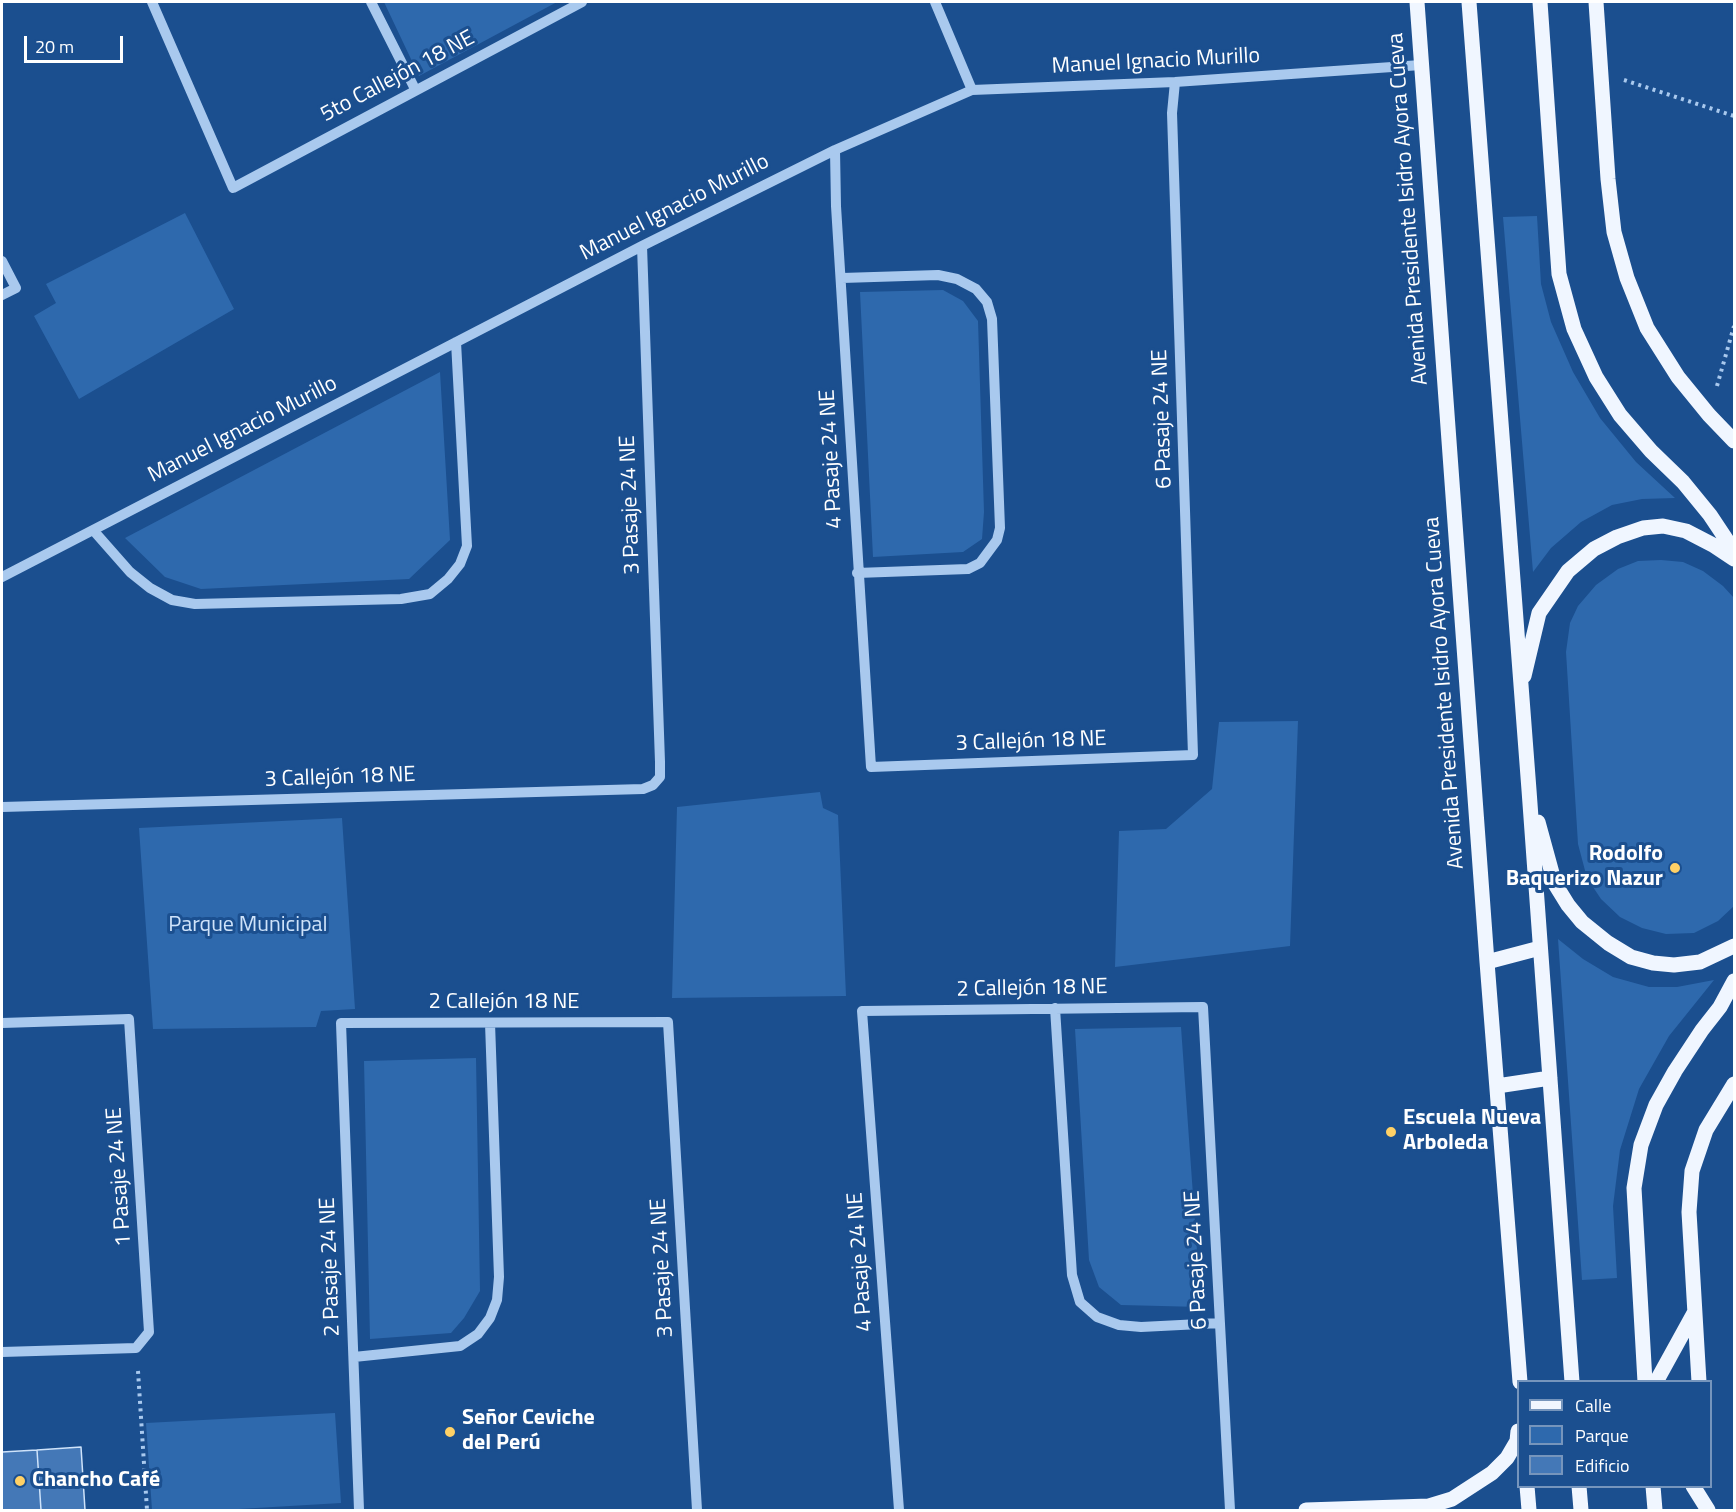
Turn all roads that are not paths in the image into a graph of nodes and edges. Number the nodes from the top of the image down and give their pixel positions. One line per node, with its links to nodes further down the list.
1 (152, 2): 11 (street, 5to Callejón 18 NE)
2 (371, 2): 11 (street)
3 (582, 2): 11 (street, 5to Callejón 18 NE)
4 (935, 2): 12 (street)
5 (1417, 2): 9 (main road, Avenida Presidente Isidro Ayora Cueva)
6 (1469, 2): 25 (main road)
7 (1540, 2): 21 (main road)
8 (1596, 2): 19 (main road)
9 (1421, 65): 10 (street, Manuel Ignacio Murillo); 33 (main road, Avenida Presidente Isidro Ayora Cueva)
10 (1174, 82): 12 (street, Manuel Ignacio Murillo); 26 (street, 6 Pasaje 24 NE)
11 (415, 89)
12 (972, 90): 13 (street, Manuel Ignacio Murillo)
13 (836, 150): 14 (street, Manuel Ignacio Murillo); 16 (street, 4 Pasaje 24 NE)
14 (642, 246): 18 (street, Manuel Ignacio Murillo); 27 (street, 3 Pasaje 24 NE)
15 (2, 261): 17 (street)
16 (842, 278): 23 (street, 4 Pasaje 24 NE); 23 (street)
17 (2, 296)
18 (456, 342): 20 (street, Manuel Ignacio Murillo); 20 (street)
19 (1734, 441)
20 (93, 530): 24 (street, Manuel Ignacio Murillo)
21 (1734, 551)
22 (1734, 559): 25 (main road)
23 (858, 573): 28 (street, 4 Pasaje 24 NE)
24 (2, 577)
25 (1521, 689): 29 (main road)
26 (1193, 755): 28 (street, 3 Callejón 18 NE)
27 (660, 762): 30 (street, 3 Callejón 18 NE)
28 (871, 767)
29 (1529, 790): 31 (main road); 32 (main road)
30 (2, 807)
31 (1734, 946)
32 (1540, 948): 33 (main road); 42 (main road)
33 (1487, 962): 44 (main road, Avenida Presidente Isidro Ayora Cueva)
34 (1734, 981): 51 (main road)
35 (1203, 1006): 36 (street, 2 Callejón 18 NE); 46 (street, 6 Pasaje 24 NE)
36 (1055, 1008): 37 (street, 2 Callejón 18 NE); 46 (street)
37 (862, 1011): 62 (street, 4 Pasaje 24 NE)
38 (2, 1023): 47 (street, 1 Pasaje 24 NE)
39 (341, 1023): 40 (street, 2 Callejón 18 NE); 48 (street, 2 Pasaje 24 NE)
40 (490, 1023): 41 (street, 2 Callejón 18 NE); 48 (street)
41 (668, 1023): 61 (street, 3 Pasaje 24 NE)
42 (1550, 1078): 44 (main road); 50 (main road)
43 (1734, 1084): 45 (main road)
44 (1497, 1086): 49 (main road, Avenida Presidente Isidro Ayora Cueva)
45 (1694, 1312): 52 (main road); 53 (main road)
46 (1220, 1323): 63 (street, 6 Pasaje 24 NE)
47 (2, 1352)
48 (354, 1357): 60 (street, 2 Pasaje 24 NE)
49 (1520, 1380)
50 (1572, 1380)
51 (1645, 1380)
52 (1657, 1380)
53 (1699, 1380)
54 (1517, 1441): 64 (main road)
55 (1527, 1488): 65 (main road)
56 (1579, 1488): 66 (main road)
57 (1653, 1488): 67 (main road)
58 (1694, 1488): 68 (main road)
59 (1707, 1488): 68 (main road)
60 (359, 1510)
61 (697, 1510)
62 (899, 1510)
63 (1230, 1510)
64 (1306, 1510)
65 (1529, 1510)
66 (1581, 1510)
67 (1655, 1510)
68 (1708, 1510)

